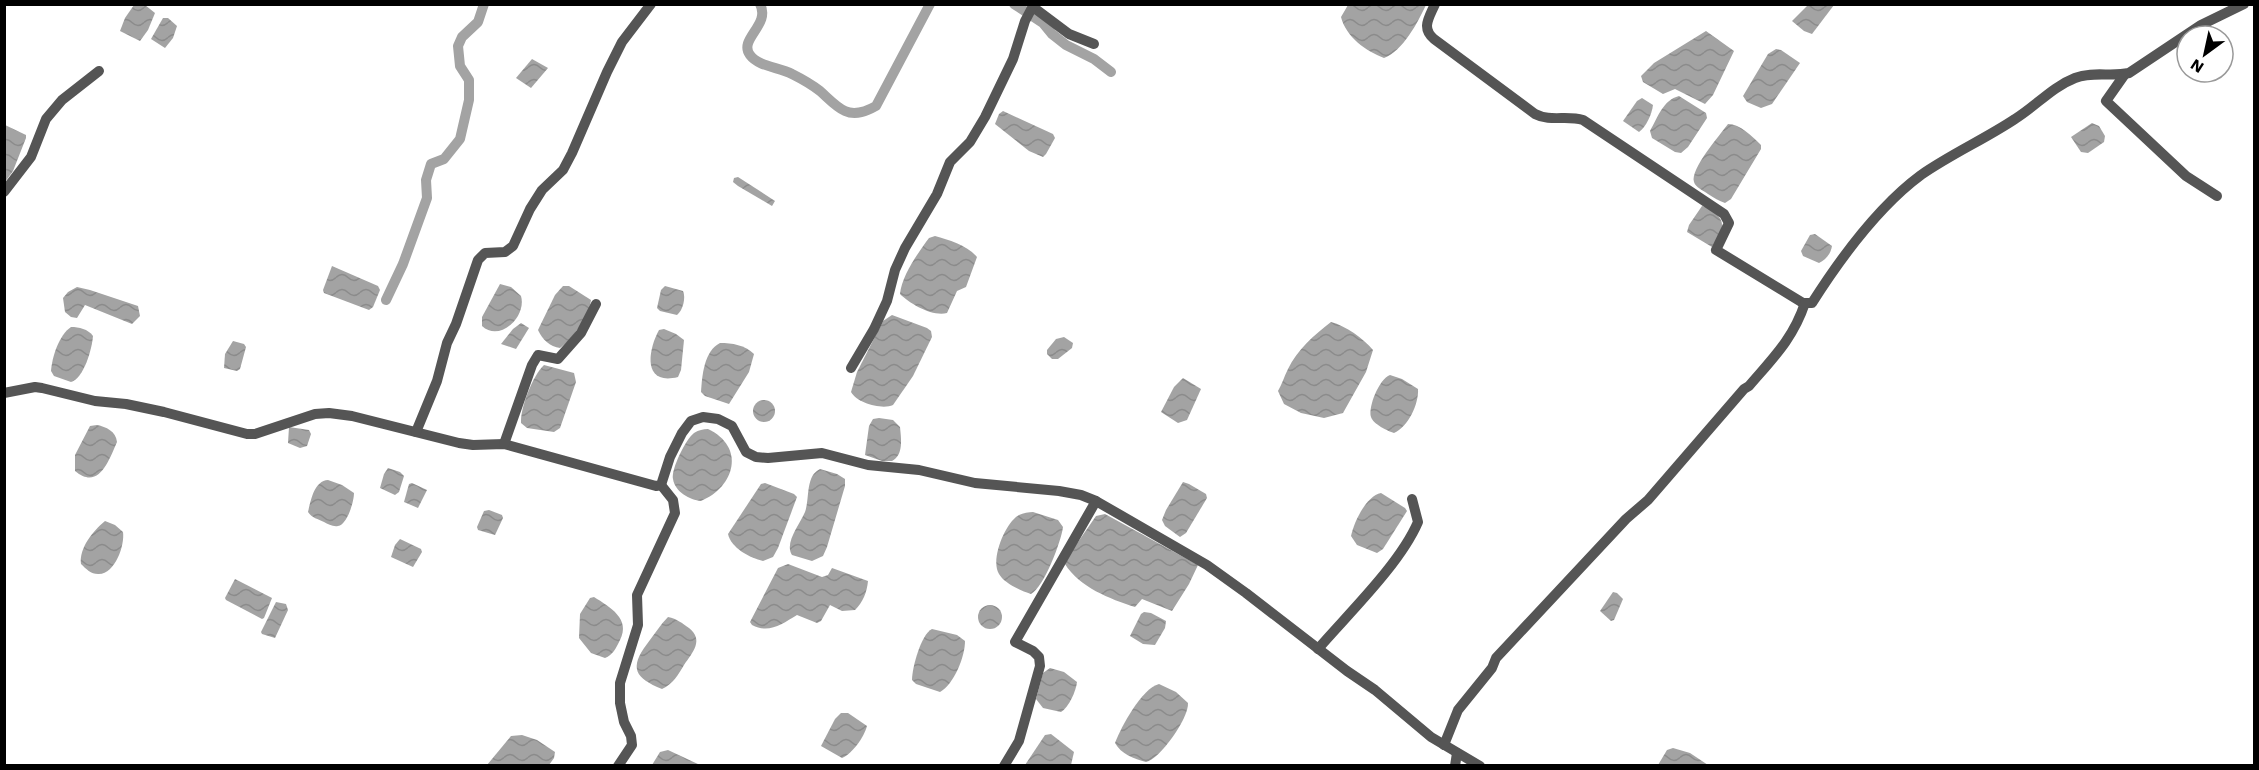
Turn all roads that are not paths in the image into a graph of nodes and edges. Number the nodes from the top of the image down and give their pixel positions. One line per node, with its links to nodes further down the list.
1 (651, 4): 14 (street)
2 (1435, 4): 10 (street)
3 (2244, 4): 7 (street)
4 (1033, 7): 5 (street); 12 (street)
5 (1094, 44)
6 (99, 72): 8 (street)
7 (2124, 74): 9 (street); 10 (street)
8 (4, 192)
9 (2217, 196)
10 (1806, 303): 20 (street)
11 (596, 304): 15 (street)
12 (851, 368)
13 (4, 393): 14 (street)
14 (416, 432): 15 (street)
15 (504, 444): 16 (street)
16 (661, 485): 18 (street); 22 (street)
17 (1412, 500): 19 (street)
18 (1096, 501): 19 (street); 23 (street)
19 (1318, 649): 20 (street)
20 (1444, 745): 21 (street)
21 (1457, 753): 24 (street); 25 (street)
22 (618, 765)
23 (1004, 765)
24 (1455, 765)
25 (1480, 765)

